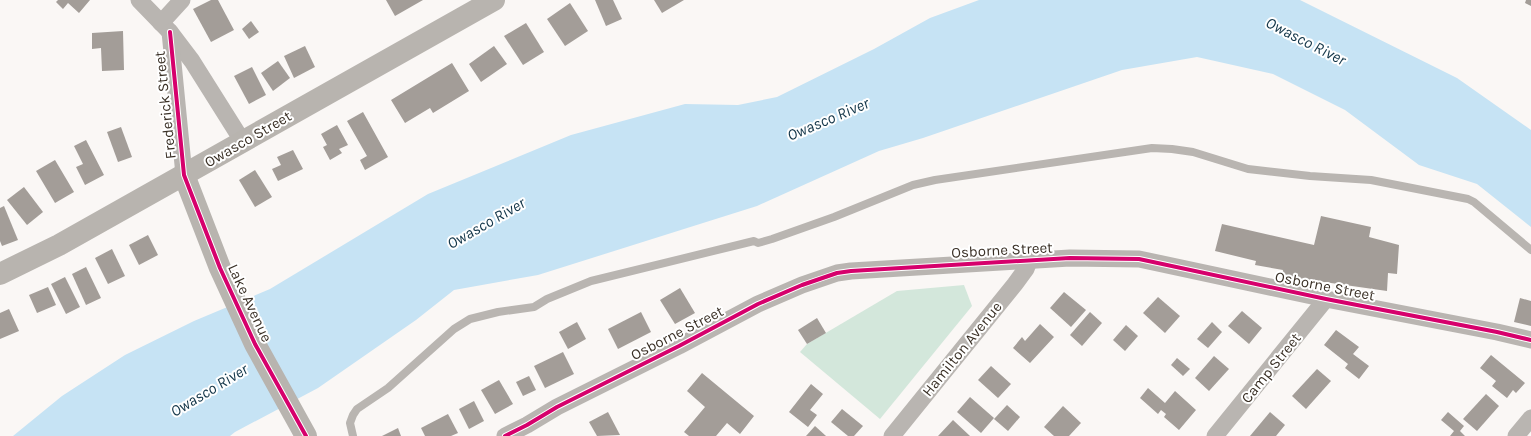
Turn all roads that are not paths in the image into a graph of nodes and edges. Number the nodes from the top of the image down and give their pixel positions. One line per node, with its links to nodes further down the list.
1 (139, 0): 4 (street, Frederick Street)
2 (182, 0): 4 (street)
3 (494, 0): 5 (main road, Owasco Street)
4 (166, 27): 5 (street, Frederick Street); 6 (street, Frederick Street)
5 (243, 142): 6 (main road, Owasco Street)
6 (184, 176): 9 (main road, Owasco Street); 13 (main road, Lake Avenue)
7 (1531, 250): 14 (lane)
8 (1029, 261): 10 (street, Osborne Street); 15 (street, Osborne Street); 16 (street, Hamilton Avenue)
9 (0, 274)
10 (1326, 299): 11 (street, Osborne Street); 17 (street, Camp Street)
11 (1531, 340)
12 (1531, 418): 18 (street)
13 (306, 436)
14 (353, 436)
15 (504, 436)
16 (892, 436)
17 (1215, 436)
18 (1516, 436)

